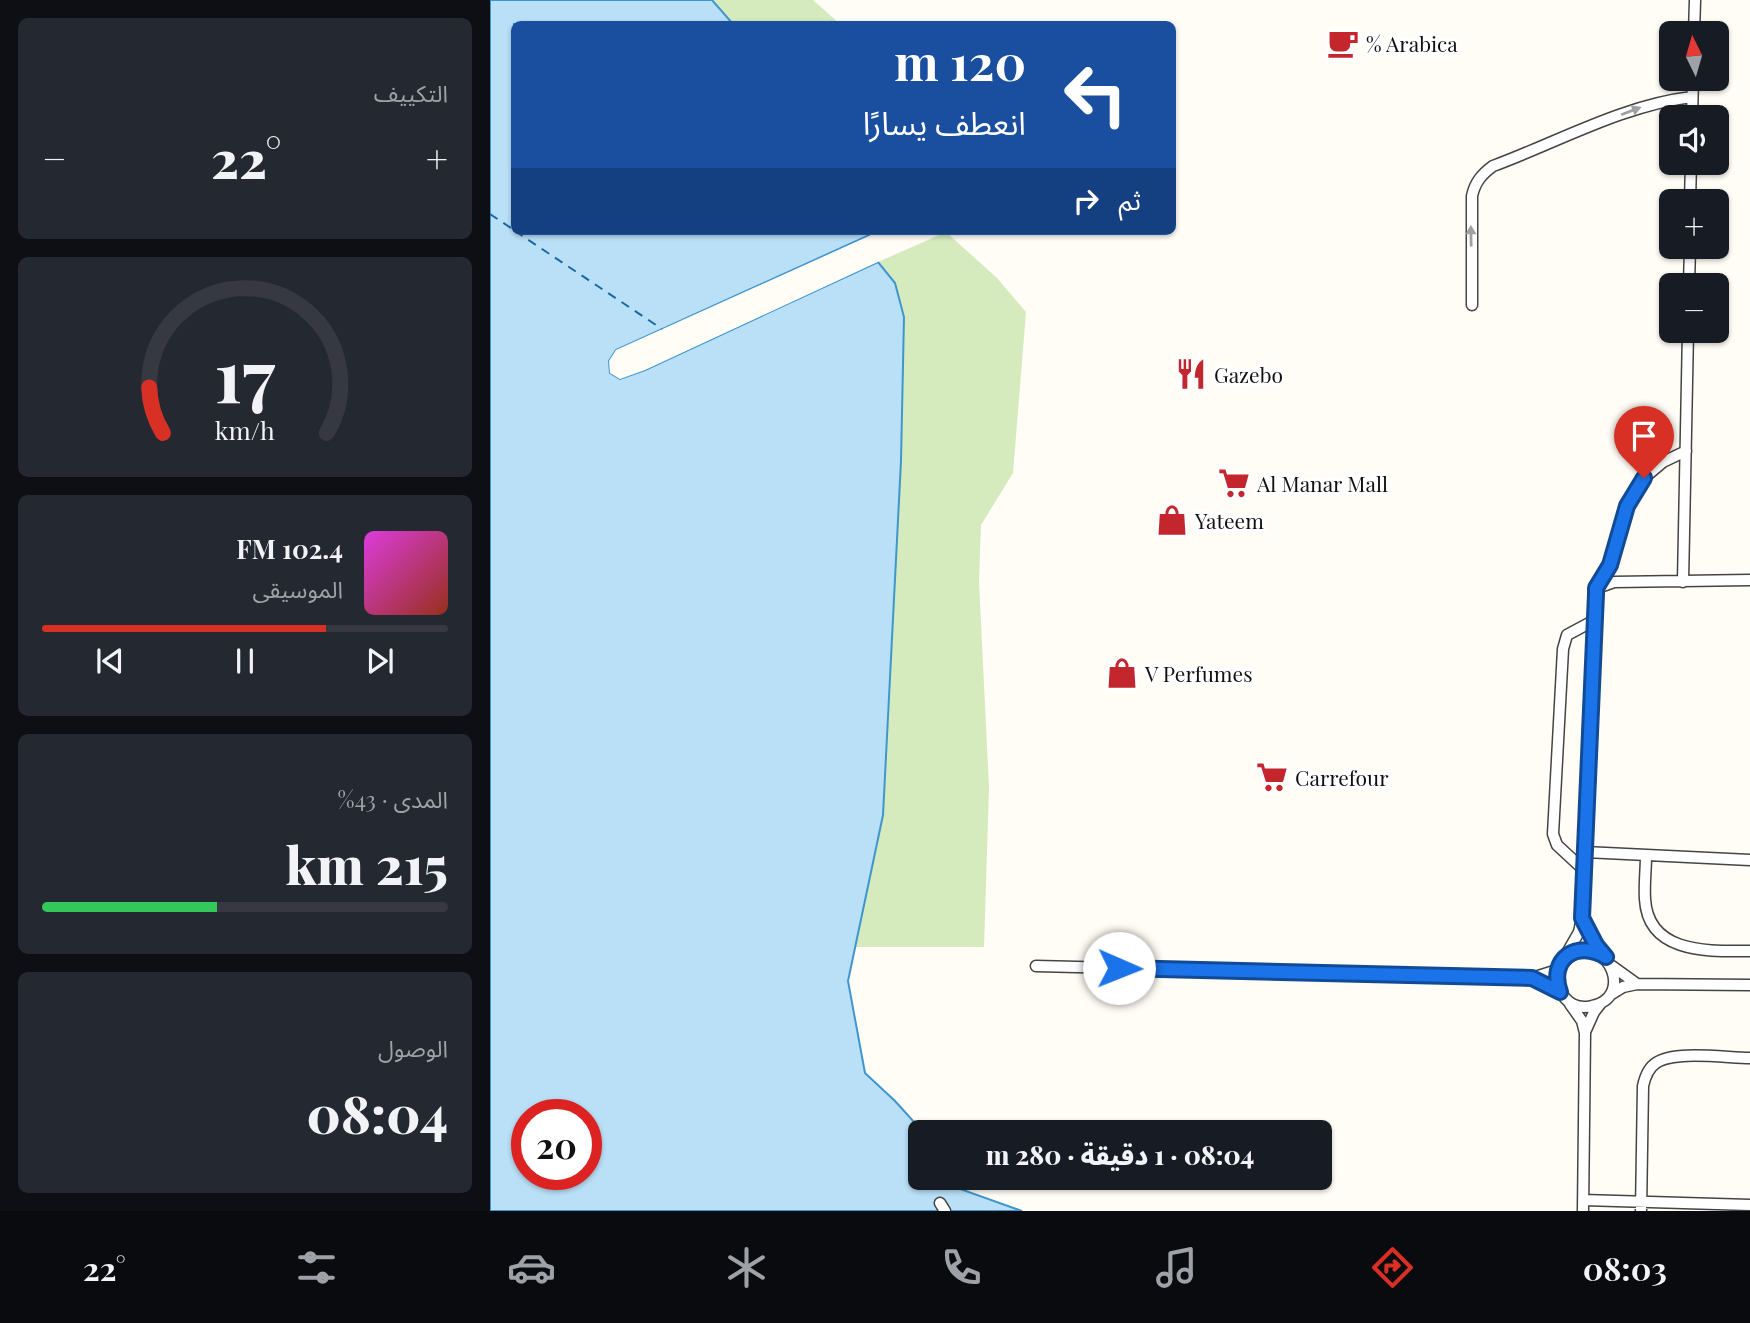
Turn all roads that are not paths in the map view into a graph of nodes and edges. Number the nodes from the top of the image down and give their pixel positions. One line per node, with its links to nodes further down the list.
1 (1695, 0): 2 (lane)
2 (1694, 21)
3 (1692, 91): 4 (lane)
4 (1692, 97): 5 (lane); 6 (lane, one-way to 4)
5 (1692, 105)
6 (1472, 305)
7 (1688, 343): 8 (lane)
8 (1686, 451): 10 (lane); 11 (lane)
9 (1750, 580): 10 (lane)
10 (1683, 582): 11 (lane)
11 (1596, 588): 12 (lane)
12 (1595, 620): 13 (lane); 16 (lane)
13 (1585, 852): 14 (lane); 16 (lane)
14 (1646, 855): 15 (lane); 18 (lane)
15 (1750, 859)
16 (1584, 870): 17 (lane)
17 (1582, 918): 19 (lane); 20 (lane)
18 (1750, 951)
19 (1563, 959): 20 (lane); 22 (lane)
20 (1609, 961): 24 (lane); 27 (lane)
21 (1036, 966): 23 (lane)
22 (1557, 970): 23 (lane); 26 (lane)
23 (1532, 978): 26 (lane)
24 (1637, 984): 25 (lane); 27 (lane)
25 (1750, 985)
26 (1560, 992): 28 (lane)
27 (1606, 999): 28 (lane); 29 (lane)
28 (1567, 1001): 29 (lane)
29 (1585, 1032): 32 (lane)
30 (1750, 1058): 33 (lane)
31 (1750, 1205): 33 (lane)
32 (1583, 1206): 33 (lane)
33 (1641, 1207)

